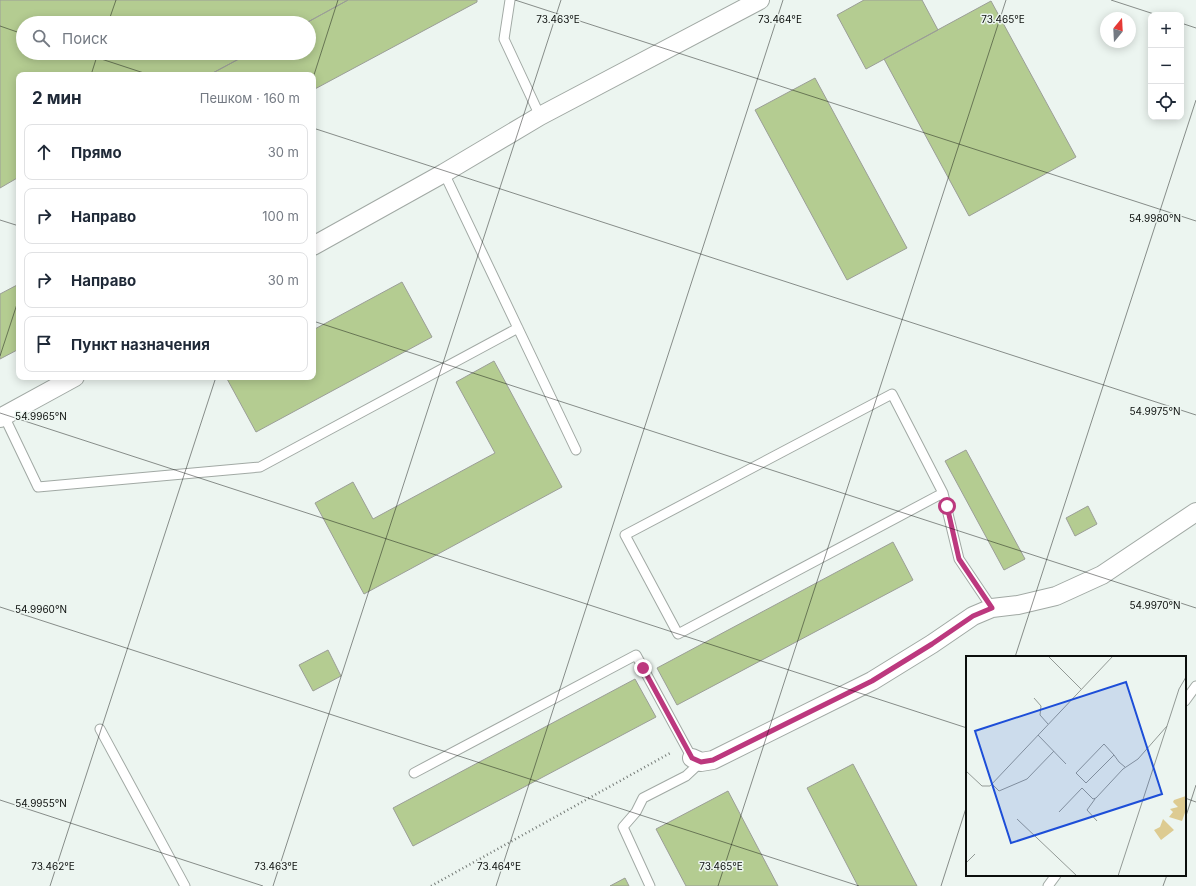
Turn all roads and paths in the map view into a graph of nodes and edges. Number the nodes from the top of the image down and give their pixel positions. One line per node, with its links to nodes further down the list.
1 (510, 0): 3 (lane)
2 (760, 0): 3 (street)
3 (540, 116): 4 (street)
4 (444, 174): 5 (street); 6 (lane)
5 (316, 244)
6 (518, 328): 8 (lane); 9 (lane)
7 (70, 380): 8 (street)
8 (2, 417)
9 (576, 450)
10 (944, 493): 10 (lane); 12 (lane)
11 (1196, 512): 12 (street)
12 (992, 608): 16 (street)
13 (1196, 686): 14 (lane)
14 (1186, 700)
15 (100, 730): 19 (lane)
16 (693, 755): 17 (lane); 20 (path); 21 (lane)
17 (414, 773)
18 (1055, 876): 22 (lane)
19 (185, 886)
20 (432, 886)
21 (650, 886)
22 (1048, 886)

